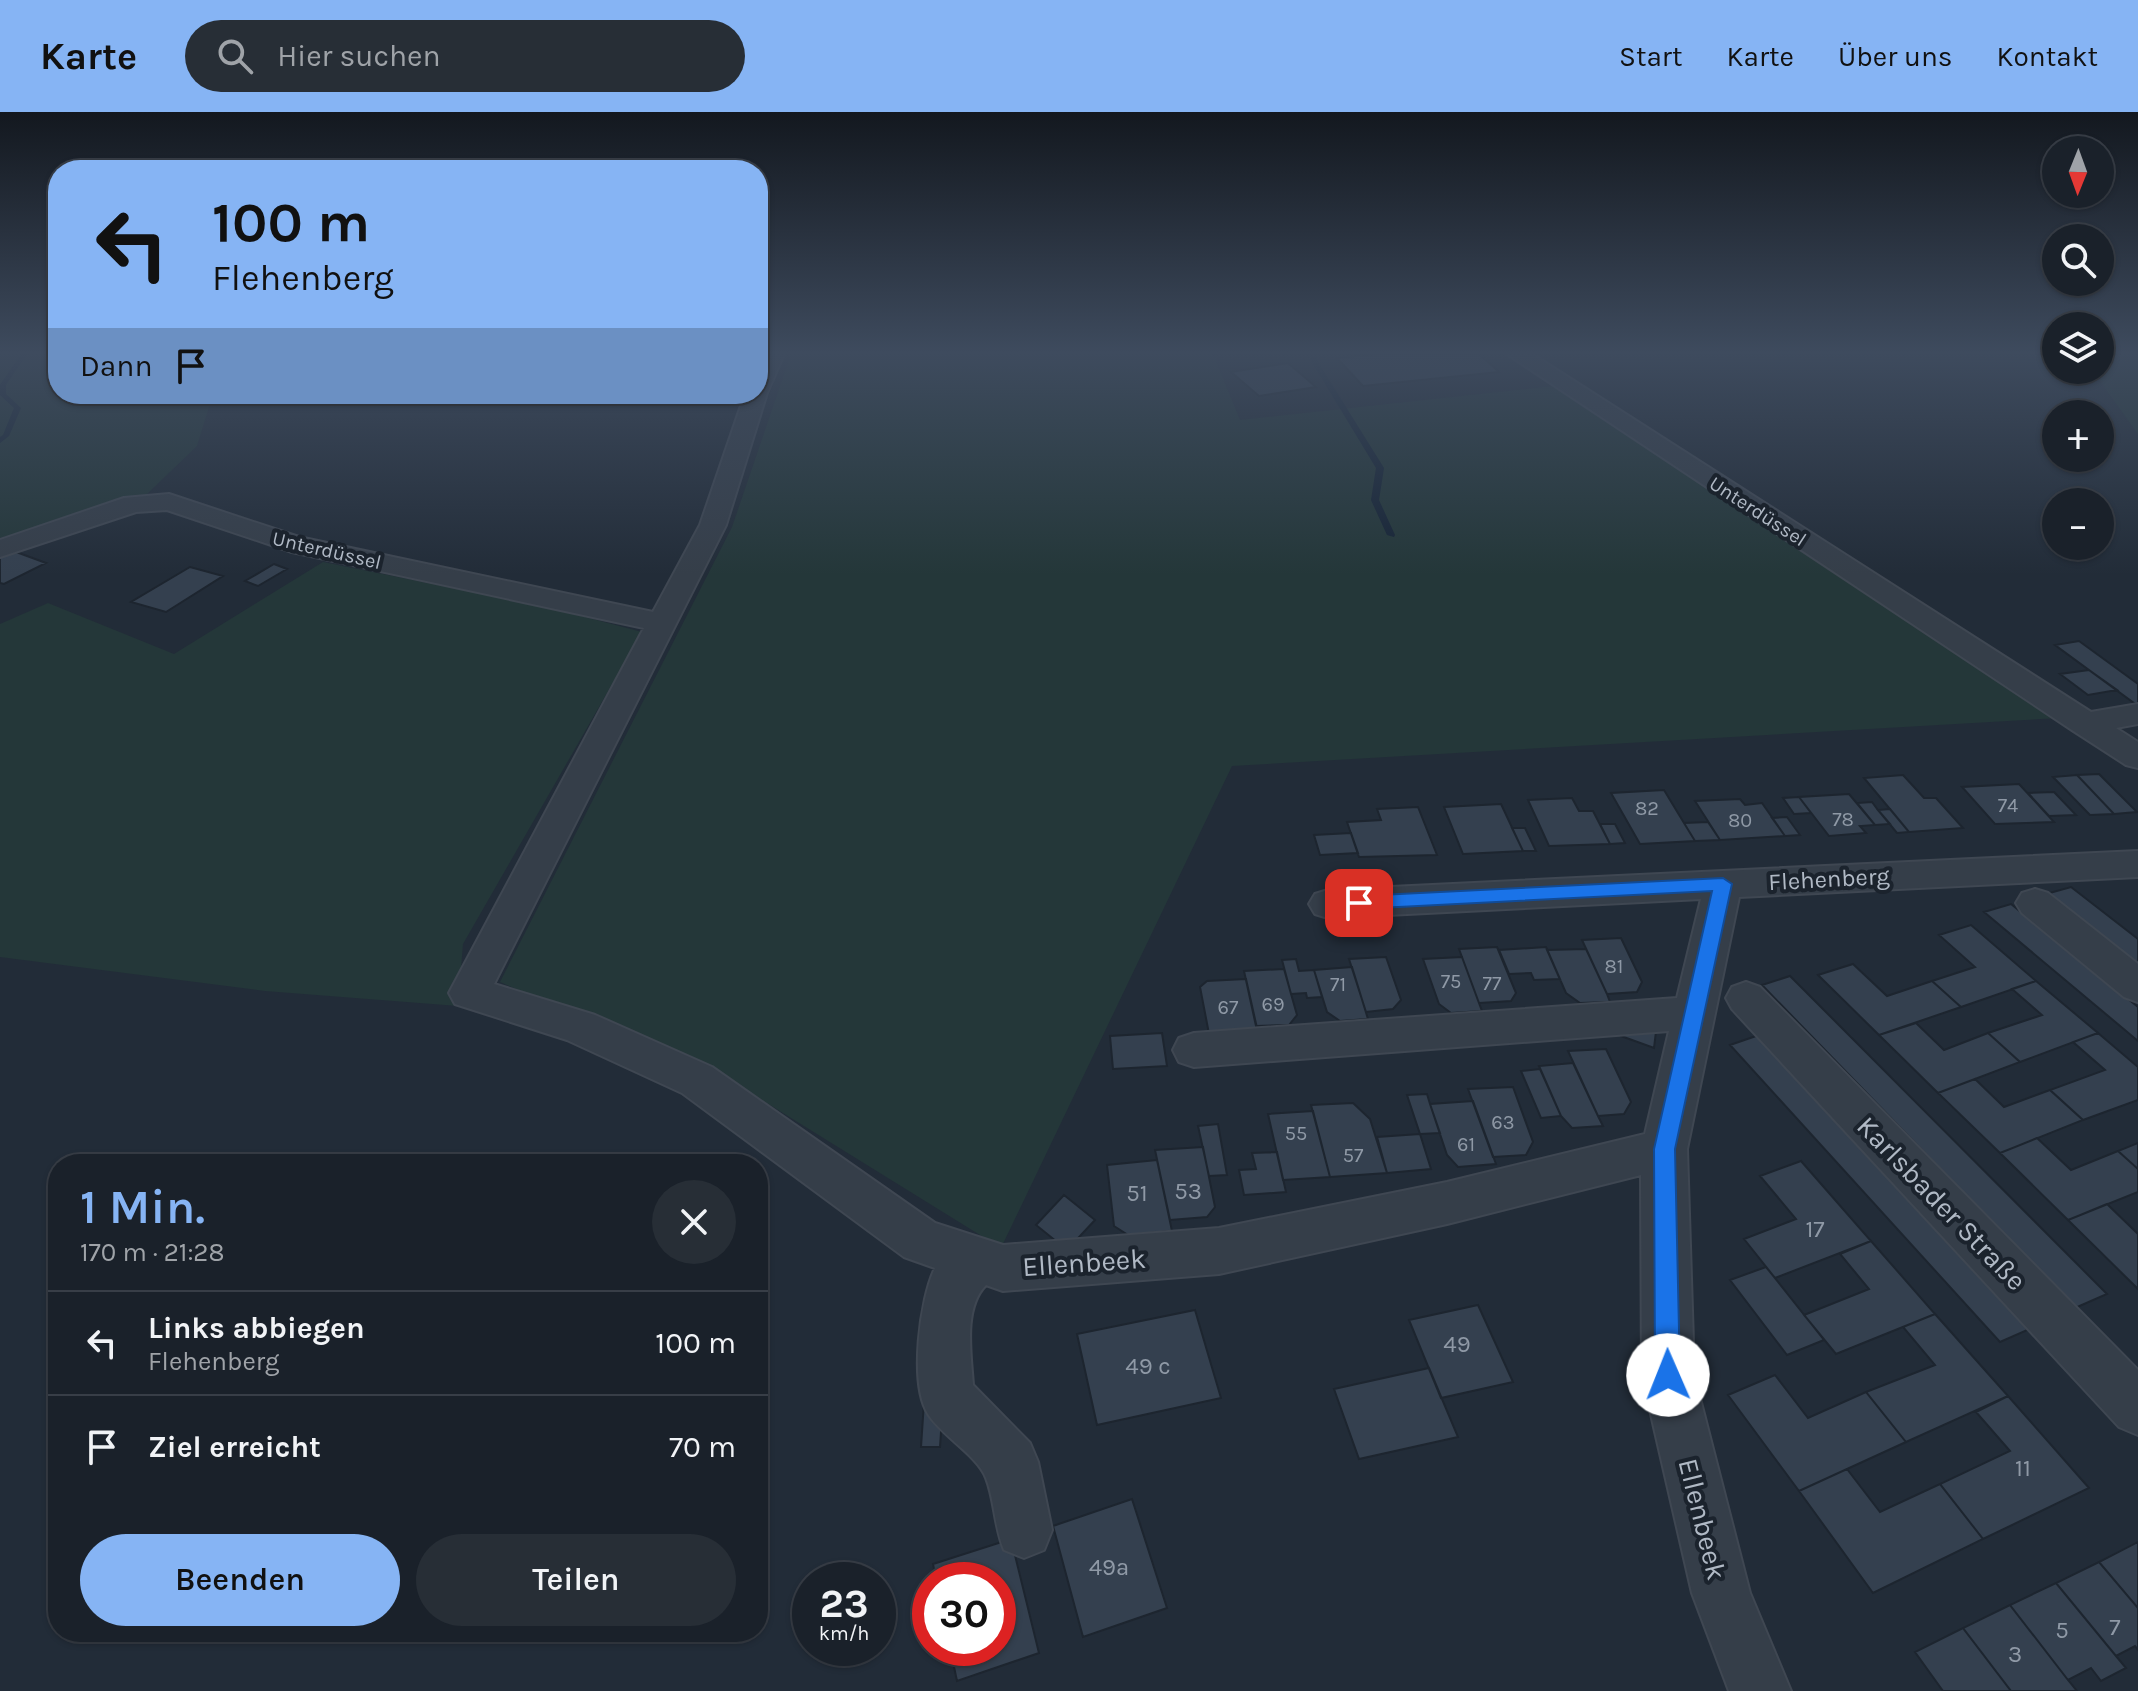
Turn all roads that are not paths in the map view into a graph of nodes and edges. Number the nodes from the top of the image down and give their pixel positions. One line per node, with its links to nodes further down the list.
1 (745, 428): 4 (street)
2 (1630, 428): 6 (street, Unterdüssel)
3 (0, 549): 4 (street, Unterdüssel)
4 (661, 623): 17 (street, Ellenbeek)
5 (2138, 714): 6 (street)
6 (2084, 723): 7 (street)
7 (2138, 757)
8 (2138, 864): 9 (street, Flehenberg)
9 (1723, 884): 11 (street, Flehenberg); 14 (street, Ellenbeek)
10 (2035, 903): 12 (street)
11 (1328, 904)
12 (2138, 986)
13 (1746, 998): 18 (street, Karlsbader Straße)
14 (1695, 1013): 15 (street); 16 (street, Ellenbeek)
15 (1194, 1050)
16 (1664, 1149): 17 (street, Ellenbeek); 20 (street, Ellenbeek)
17 (979, 1260): 19 (street)
18 (2138, 1408)
19 (1024, 1530)
20 (1760, 1691)

